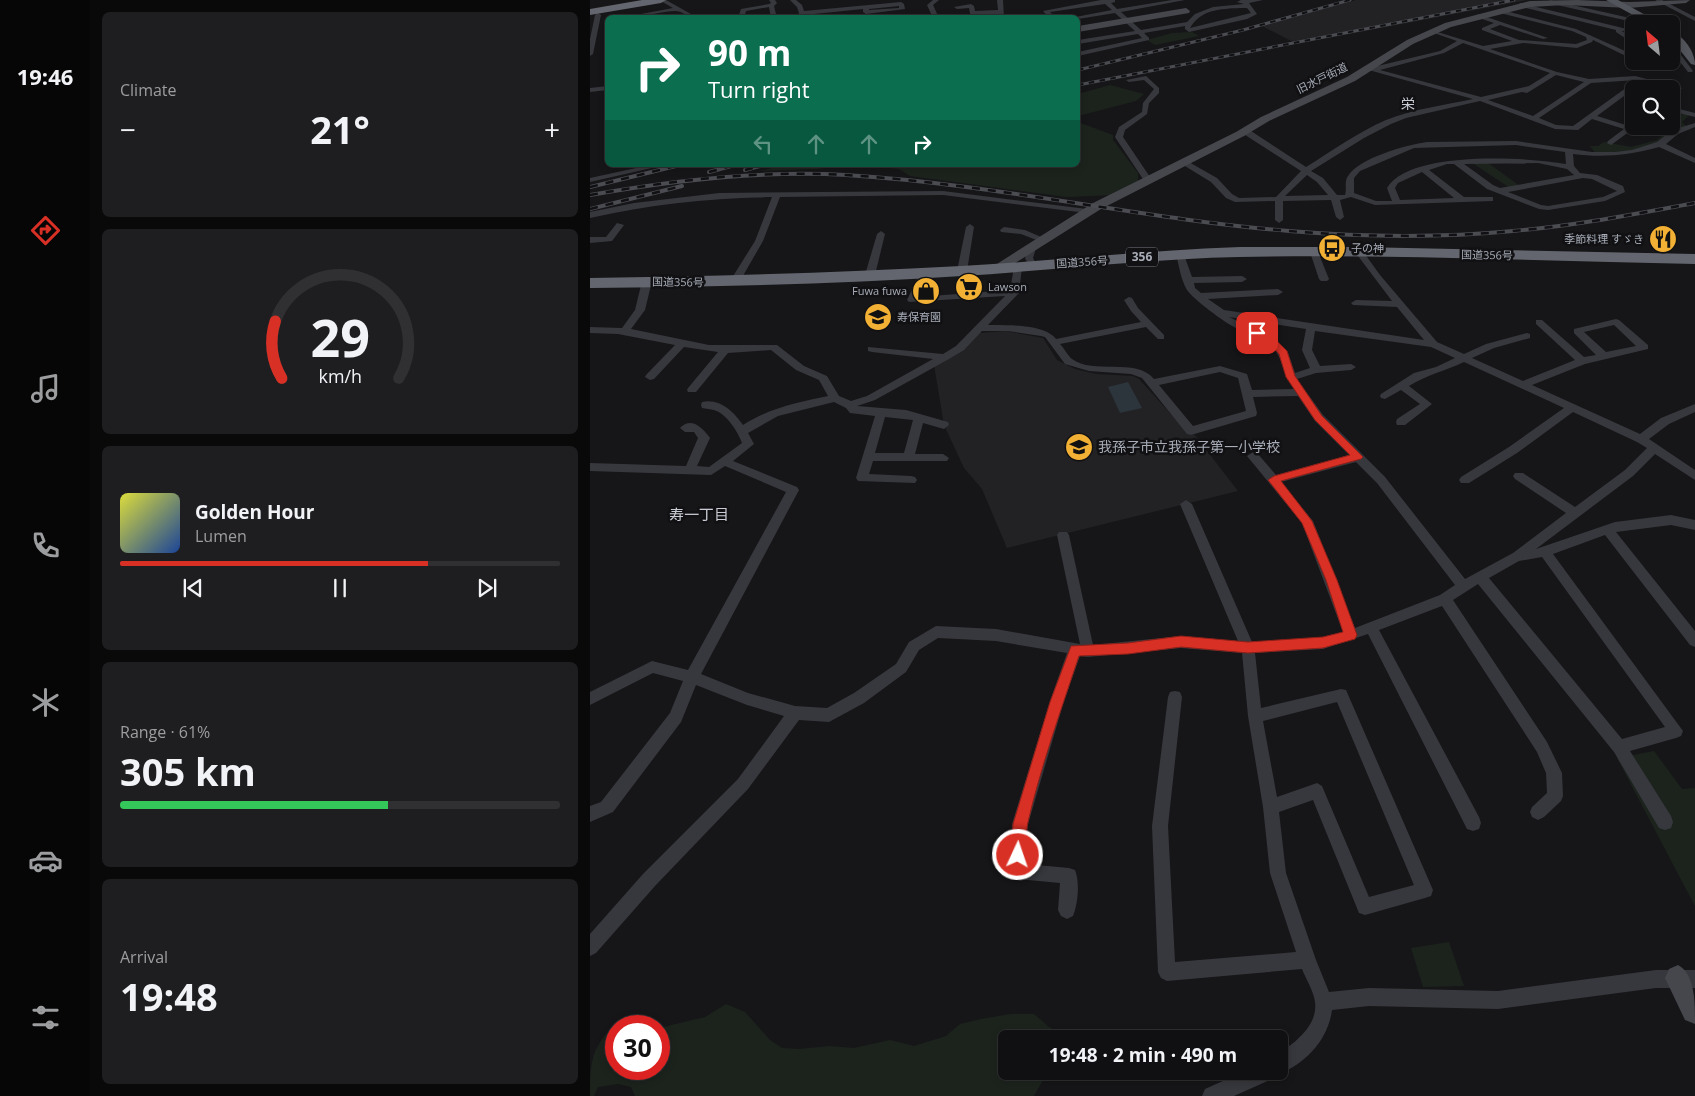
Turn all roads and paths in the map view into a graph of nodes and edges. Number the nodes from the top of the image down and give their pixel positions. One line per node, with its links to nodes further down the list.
1 (645, 0): 26 (highway)
2 (661, 0): 20 (street); 26 (highway)
3 (792, 0): 24 (street)
4 (936, 0): 30 (street)
5 (1000, 0): 32 (street)
6 (1116, 0): 10 (street)
7 (1182, 0): 11 (street)
8 (1260, 0): 16 (street)
9 (1686, 0): 12 (street, 旧水戸街道)
10 (1105, 1): 21 (street); 33 (street)
11 (1173, 1): 21 (street); 22 (street)
12 (1660, 1): 14 (street, 旧水戸街道); 25 (street)
13 (1550, 2): 14 (street, 旧水戸街道); 18 (street, 旧水戸街道); 38 (street)
14 (1620, 2): 34 (main road); 35 (main road)
15 (772, 3): 29 (street)
16 (1246, 3): 22 (street); 42 (street); 42 (street)
17 (867, 4): 17 (street); 24 (street)
18 (1520, 5): 23 (street, 旧水戸街道); 45 (street)
19 (957, 7): 31 (street)
20 (678, 9): 27 (street); 28 (street)
21 (1117, 11): 37 (street); 40 (street)
22 (1186, 11): 40 (street)
23 (1498, 11): 36 (street, 旧水戸街道); 44 (street)
24 (800, 13)
25 (1692, 14): 39 (street)
26 (596, 15): 49 (street)
27 (641, 15)
28 (689, 15)
29 (742, 15)
30 (935, 15)
31 (974, 15): 32 (street)
32 (1001, 15)
33 (1050, 15)
34 (1642, 15)
35 (1647, 15)
36 (1478, 16): 41 (street); 46 (street, 旧水戸街道)
37 (1080, 17)
38 (1625, 19)
39 (1695, 19)
40 (1127, 20): 43 (street); 48 (street)
41 (1501, 23): 55 (street); 57 (street)
42 (1189, 24): 48 (street)
43 (1080, 28)
44 (1574, 30): 47 (street); 50 (street)
45 (1625, 30): 47 (street)
46 (1433, 31): 53 (street); 65 (street, 旧水戸街道)
47 (1618, 31): 51 (street)
48 (1140, 32): 54 (street); 61 (street)
49 (595, 35): 60 (street)
50 (1589, 36): 57 (street); 62 (street)
51 (1625, 36)
52 (1680, 36): 59 (main road)
53 (1463, 41): 58 (street); 65 (street)
54 (1080, 42)
55 (1519, 42): 57 (street); 58 (street)
56 (1680, 42): 64 (main road)
57 (1565, 45)
58 (1482, 48): 66 (street)
59 (1695, 49)
60 (590, 54)
61 (1080, 54)
62 (1625, 54)
63 (1680, 55): 64 (street)
64 (1693, 66)
65 (1371, 70): 74 (street); 82 (street, 旧水戸街道)
66 (1555, 73): 70 (street); 72 (street)
67 (1643, 79): 69 (street); 70 (street); 78 (street)
68 (1130, 80): 100 (street)
69 (1647, 80)
70 (1589, 81): 79 (street)
71 (605, 88): 73 (street)
72 (1531, 88): 74 (street); 75 (street)
73 (590, 90)
74 (1481, 99): 75 (street); 96 (street)
75 (1501, 106): 79 (street)
76 (1680, 111): 77 (street)
77 (1695, 115)
78 (1593, 117): 79 (street); 80 (street)
79 (1533, 119)
80 (1625, 125)
81 (1695, 126): 86 (street)
82 (1245, 131): 91 (street, 旧水戸街道); 96 (street)
83 (1625, 132): 84 (street)
84 (1610, 143)
85 (1462, 144): 87 (street); 90 (street); 102 (street)
86 (1660, 144): 87 (street); 88 (street)
87 (1569, 150): 94 (street)
88 (1693, 158)
89 (1456, 162): 90 (street); 95 (street); 101 (street)
90 (1475, 162): 94 (street)
91 (1184, 163): 100 (street, 旧水戸街道); 104 (street)
92 (620, 167): 97 (street)
93 (651, 167): 97 (street)
94 (1570, 167): 98 (street)
95 (1423, 169): 107 (street); 108 (street)
96 (1308, 170): 104 (street); 105 (street)
97 (613, 175): 99 (street)
98 (1581, 176): 101 (street); 101 (street)
99 (590, 180)
100 (1148, 180): 109 (street, 旧水戸街道)
101 (1499, 191)
102 (1350, 194): 105 (street); 108 (street)
103 (776, 196): 109 (street); 110 (street); 133 (street)
104 (1279, 198): 105 (street); 112 (street)
105 (1334, 198): 111 (street)
106 (1490, 199): 107 (street)
107 (1462, 200): 108 (street)
108 (1397, 203)
109 (1087, 211): 118 (street, 旧水戸街道)
110 (590, 215)
111 (1340, 217)
112 (1279, 220)
113 (620, 225): 117 (street)
114 (970, 227): 126 (street)
115 (1004, 230): 118 (street)
116 (881, 234): 128 (street)
117 (590, 240)
118 (1044, 240): 119 (street, 旧水戸街道)
119 (1032, 248): 124 (street); 125 (street, 旧水戸街道)
120 (1314, 252): 121 (highway, 国道356号 / 356); 122 (highway, 国道356号 / 356); 130 (street)
121 (1359, 252): 123 (highway, 国道356号 / 356); 140 (street)
122 (1180, 254): 124 (highway, 国道356号 / 356); 131 (street)
123 (1695, 259)
124 (1025, 266): 125 (highway, 国道356号 / 356); 136 (street)
125 (996, 269): 126 (highway, 国道356号 / 356)
126 (962, 271): 127 (highway, 国道356号 / 356)
127 (924, 273): 128 (highway, 国道356号 / 356); 136 (street)
128 (870, 274): 133 (highway, 国道356号 / 356)
129 (1242, 279): 131 (street)
130 (1324, 279)
131 (1187, 280): 137 (street)
132 (647, 281): 133 (highway, 国道356号 / 356); 134 (highway, 国道356号 / 356); 147 (street)
133 (735, 281)
134 (590, 283)
135 (1278, 292): 137 (street)
136 (1014, 293): 144 (street)
137 (1198, 296): 141 (street)
138 (1129, 300): 143 (street)
139 (1356, 303): 140 (street)
140 (1399, 304): 152 (street)
141 (1220, 312): 145 (street); 162 (street)
142 (1539, 322): 158 (street)
143 (1147, 324): 149 (street); 150 (street)
144 (979, 328): 150 (street); 156 (street)
145 (1311, 328): 152 (street); 160 (street)
146 (590, 330): 147 (street)
147 (626, 330): 151 (street)
148 (1527, 336): 157 (street)
149 (1161, 337)
150 (1054, 342): 163 (street)
151 (681, 344): 154 (street); 161 (street)
152 (1433, 344): 157 (street)
153 (872, 349): 156 (street)
154 (725, 350): 166 (street); 170 (street)
155 (1604, 356): 155 (street); 158 (street)
156 (945, 357): 171 (street)
157 (1464, 358): 164 (street); 165 (street)
158 (1582, 361): 164 (street)
159 (1351, 367): 160 (street)
160 (1316, 370): 162 (street)
161 (650, 377)
162 (1291, 377): 167 (street)
163 (1152, 383): 168 (street); 168 (street)
164 (1522, 385): 173 (street)
165 (1402, 386): 169 (street); 177 (street)
166 (692, 390)
167 (1300, 392): 168 (street); 185 (street)
168 (1246, 394)
169 (1385, 396)
170 (835, 398): 171 (street); 180 (street)
171 (850, 404): 175 (street)
172 (706, 405): 180 (street)
173 (1572, 408): 181 (street); 195 (street)
174 (1695, 408): 181 (street)
175 (881, 413): 176 (street); 184 (street)
176 (919, 418): 178 (street); 186 (street)
177 (1401, 422)
178 (944, 425)
179 (685, 428): 190 (street)
180 (741, 432): 188 (street)
181 (1641, 439): 182 (street)
182 (1655, 447): 191 (street); 197 (street)
183 (1253, 456): 194 (street)
184 (868, 457): 186 (street); 193 (street)
185 (1358, 457): 194 (street); 204 (street)
186 (908, 458): 187 (street)
187 (943, 458)
188 (726, 462): 190 (street); 211 (street)
189 (590, 467): 190 (street)
190 (689, 471)
191 (1692, 471)
192 (1519, 476): 197 (street)
193 (912, 480)
194 (1274, 480): 207 (street)
195 (1466, 480)
196 (1186, 504): 209 (street)
197 (1575, 513): 202 (street)
198 (1695, 525): 199 (street)
199 (1608, 530): 201 (street); 208 (street)
200 (1063, 535): 210 (street)
201 (1545, 552): 202 (street); 216 (street)
202 (1516, 557): 203 (street)
203 (1480, 577): 204 (street); 216 (street)
204 (1463, 586): 205 (street)
205 (1445, 598): 206 (street); 218 (street)
206 (1371, 627): 207 (street); 221 (street)
207 (1351, 635): 209 (street)
208 (1695, 641)
209 (1248, 648): 210 (street); 215 (street)
210 (1082, 651): 214 (street); 222 (street)
211 (692, 677): 213 (street); 214 (street); 219 (street)
212 (1175, 697): 224 (street)
213 (590, 699)
214 (795, 713): 223 (street)
215 (1255, 716): 217 (street); 217 (street)
216 (1619, 747): 220 (street)
217 (1271, 807): 224 (street)
218 (1538, 812)
219 (590, 814)
220 (1665, 822)
221 (1473, 823)
222 (1067, 910)
223 (590, 947)
224 (1307, 960): 226 (street)
225 (1687, 978): 226 (street); 227 (street)
226 (1324, 1002): 228 (street)
227 (1695, 1010)
228 (1288, 1059)
229 (1247, 1080): 230 (street)
230 (1212, 1096)

